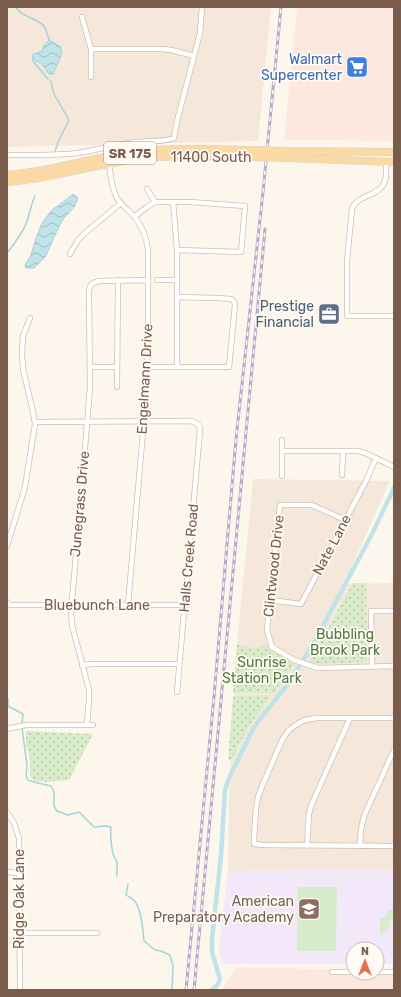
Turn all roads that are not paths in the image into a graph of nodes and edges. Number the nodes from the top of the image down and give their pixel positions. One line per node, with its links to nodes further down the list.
1 (202, 7): 4 (street)
2 (82, 17): 3 (street)
3 (90, 49): 4 (street); 5 (street)
4 (194, 56): 9 (street)
5 (91, 77)
6 (151, 150): 8 (main road, 11400 South / SR 175); 13 (main road); 14 (main road, 11400 South / SR 175)
7 (394, 152): 10 (main road, 11400 South / SR 175)
8 (255, 153): 10 (main road, 11400 South / SR 175, bridge); 13 (main road, 11400 South / SR 175)
9 (7, 155)
10 (288, 155): 11 (main road, 11400 South / SR 175)
11 (386, 161): 12 (main road, 11400 South / SR 175); 28 (street)
12 (394, 162)
13 (109, 164): 15 (main road, 11400 South / SR 175); 19 (street, Engelmann Drive)
14 (7, 175)
15 (7, 182)
16 (147, 188): 17 (street)
17 (155, 202): 18 (street); 20 (street)
18 (173, 202): 21 (street); 21 (street)
19 (121, 203): 20 (street, Engelmann Drive); 22 (street)
20 (134, 217): 24 (street, Engelmann Drive)
21 (177, 250): 26 (street)
22 (70, 254)
23 (118, 280): 24 (street); 30 (street); 31 (street, Junegrass Drive)
24 (148, 280): 32 (street, Engelmann Drive)
25 (157, 280): 26 (street)
26 (177, 280): 27 (street)
27 (177, 297): 33 (street); 33 (street)
28 (394, 316)
29 (30, 318): 35 (street)
30 (117, 366): 31 (street); 34 (street)
31 (90, 367): 36 (street, Junegrass Drive)
32 (148, 367): 33 (street); 37 (street, Engelmann Drive)
33 (177, 367)
34 (117, 387)
35 (35, 422): 36 (street); 46 (street)
36 (87, 422): 37 (street); 49 (street, Junegrass Drive)
37 (143, 422): 50 (street, Engelmann Drive); 51 (street, Halls Creek Road)
38 (282, 440): 39 (street)
39 (282, 451): 40 (street); 43 (street)
40 (343, 451): 41 (street); 44 (street)
41 (376, 458): 42 (street); 45 (street, Nate Lane)
42 (394, 467)
43 (282, 476)
44 (342, 476)
45 (345, 520): 47 (street, Nate Lane); 47 (street, Clintwood Drive)
46 (7, 546)
47 (270, 600): 55 (street, Clintwood Drive)
48 (8, 604): 49 (street, Bluebunch Lane)
49 (71, 605): 50 (street, Bluebunch Lane); 54 (street, Junegrass Drive)
50 (128, 605): 51 (street, Bluebunch Lane)
51 (184, 605): 53 (street, Halls Creek Road)
52 (394, 611): 55 (street)
53 (179, 664): 54 (street); 57 (street, Halls Creek Road)
54 (82, 665): 60 (street, Junegrass Drive)
55 (372, 666): 56 (street)
56 (394, 666)
57 (177, 692)
58 (350, 718): 59 (street); 65 (street); 65 (street)
59 (394, 718)
60 (87, 725): 61 (street); 62 (street)
61 (93, 725)
62 (7, 729)
63 (394, 750): 66 (street)
64 (7, 812): 69 (street, Ridge Oak Lane)
65 (307, 845): 66 (street)
66 (360, 846): 67 (street)
67 (394, 846)
68 (7, 872): 69 (street)
69 (19, 873): 70 (street, Ridge Oak Lane)
70 (20, 933): 71 (street); 74 (street, Ridge Oak Lane)
71 (97, 933)
72 (332, 972): 73 (street)
73 (345, 972)
74 (20, 990)

